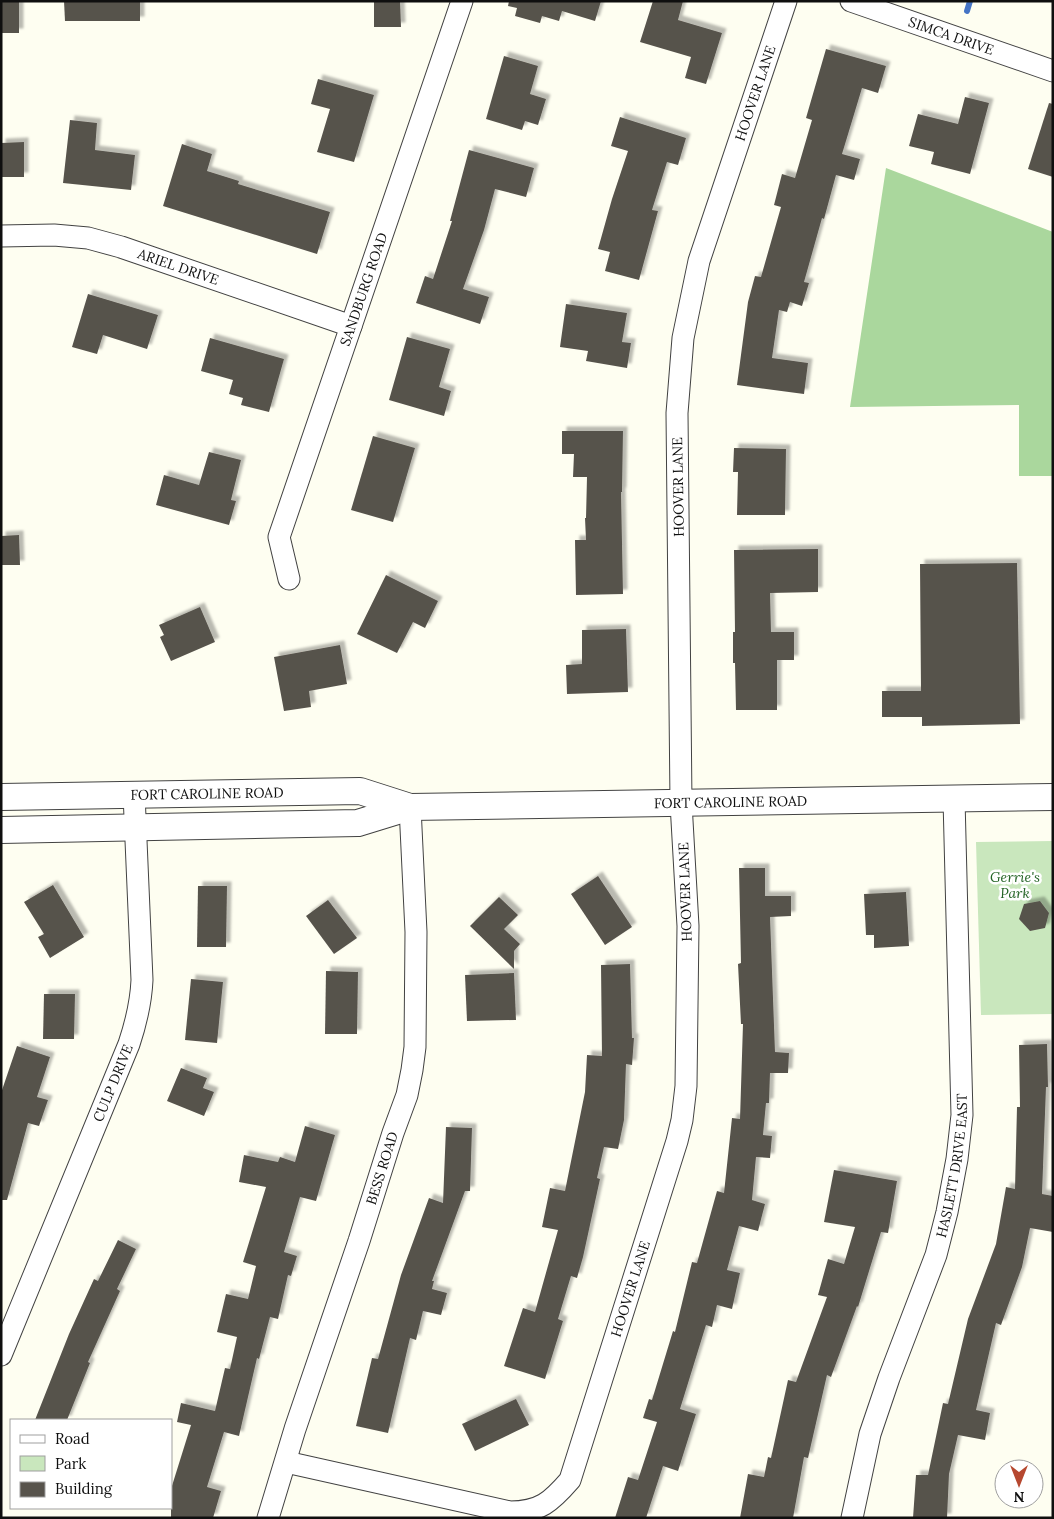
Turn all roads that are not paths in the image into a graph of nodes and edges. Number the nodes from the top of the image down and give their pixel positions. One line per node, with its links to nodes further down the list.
1 (462, 1): 6 (street, SANDBURG ROAD)
2 (786, 1): 12 (street, HOOVER LANE)
3 (851, 1): 4 (street, SIMCA DRIVE)
4 (1053, 71)
5 (1, 236): 6 (street, ARIEL DRIVE)
6 (351, 326): 7 (street, SANDBURG ROAD)
7 (289, 579)
8 (134, 794): 9 (street, FORT CAROLINE ROAD); 13 (street, FORT CAROLINE ROAD); 14 (street, CULP DRIVE)
9 (1, 797)
10 (1053, 797): 11 (street, FORT CAROLINE ROAD)
11 (954, 799): 12 (street, FORT CAROLINE ROAD); 19 (street, HASLETT DRIVE EAST)
12 (681, 803): 13 (street, FORT CAROLINE ROAD); 17 (street, HOOVER LANE)
13 (410, 807): 14 (street, FORT CAROLINE ROAD); 17 (street, BESS ROAD)
14 (135, 827): 15 (street, FORT CAROLINE ROAD); 16 (street, CULP DRIVE)
15 (1, 830)
16 (1, 1356)
17 (286, 1462): 18 (street, BESS ROAD)
18 (268, 1518)
19 (852, 1518)

